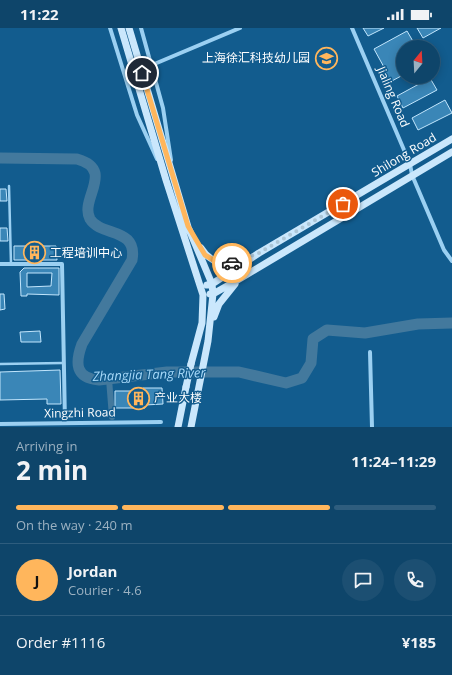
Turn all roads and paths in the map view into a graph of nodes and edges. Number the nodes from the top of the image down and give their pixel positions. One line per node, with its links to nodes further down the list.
1 (110, 28): 13 (street)
2 (121, 28): 13 (main road)
3 (129, 28): 12 (main road)
4 (141, 28): 7 (street)
5 (240, 28): 7 (street)
6 (352, 28): 10 (street, Jialing Road)
7 (152, 65): 12 (street)
8 (452, 139): 10 (main road, Shilong Road)
9 (452, 152): 11 (main road, Shilong Road)
10 (410, 164): 11 (street, Jialing Road); 16 (main road, Shilong Road)
11 (412, 175): 17 (street, Jialing Road); 20 (main road, Shilong Road)
12 (174, 178): 15 (main road)
13 (166, 180): 22 (main road)
14 (9, 186): 19 (lane)
15 (188, 226): 16 (main road); 21 (main road)
16 (259, 253): 21 (main road, Shilong Road)
17 (452, 261)
18 (0, 264): 19 (street)
19 (11, 264): 27 (street)
20 (242, 278): 23 (main road, Shilong Road); 25 (main road)
21 (212, 284): 22 (main road, Shilong Road); 23 (main road)
22 (201, 285): 24 (main road)
23 (214, 294): 24 (main road, Shilong Road); 25 (main road)
24 (204, 295): 33 (main road, bridge)
25 (210, 324): 34 (main road)
26 (370, 352): 35 (street)
27 (64, 363): 28 (lane); 30 (street)
28 (0, 364)
29 (161, 422): 30 (street, Xingzhi Road)
30 (65, 423): 32 (street, Xingzhi Road)
31 (0, 424): 32 (street, Xingzhi Road)
32 (38, 425)
33 (178, 427)
34 (191, 427)
35 (372, 427)

